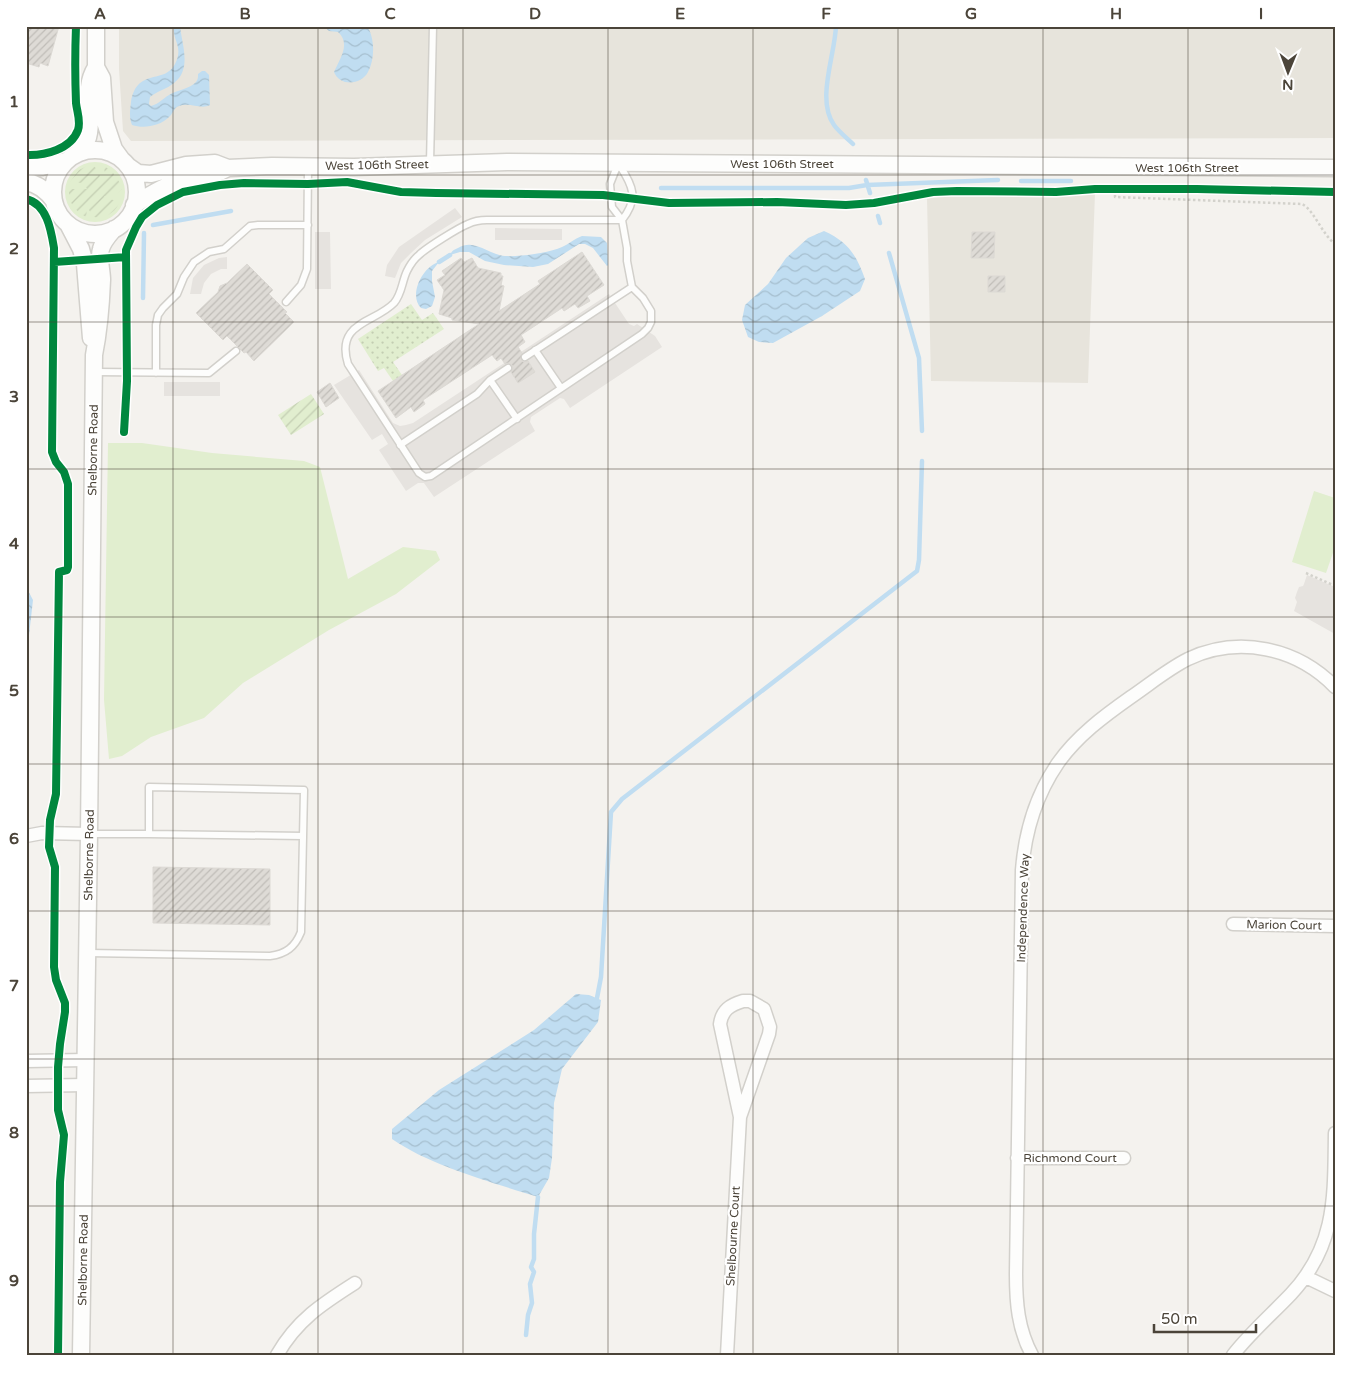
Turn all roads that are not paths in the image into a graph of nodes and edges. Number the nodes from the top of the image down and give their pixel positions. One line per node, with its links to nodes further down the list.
1 (96, 26): 3 (street)
2 (433, 26): 7 (lane)
3 (96, 67): 4 (street); 5 (street)
4 (72, 157): 5 (street); 9 (street); 13 (street)
5 (125, 163): 10 (street, West 106th Street); 14 (street)
6 (619, 163): 7 (street, West 106th Street); 11 (street, West 106th Street); 15 (lane); 15 (lane)
7 (430, 164): 8 (street, West 106th Street)
8 (308, 166): 10 (street, West 106th Street); 17 (lane)
9 (26, 168)
10 (228, 168): 14 (street, West 106th Street)
11 (1335, 168)
12 (26, 182): 13 (street)
13 (54, 201): 16 (street)
14 (134, 205): 18 (street)
15 (622, 220): 19 (lane); 31 (lane)
16 (68, 224): 18 (street); 23 (street, Shelborne Road)
17 (308, 225): 20 (lane); 27 (lane)
18 (114, 229): 23 (street, Shelborne Road)
19 (632, 287): 21 (lane); 29 (lane)
20 (286, 302)
21 (535, 350): 24 (lane); 29 (lane)
22 (236, 351): 27 (lane)
23 (94, 355): 26 (street, Shelborne Road)
24 (525, 357)
25 (508, 368): 28 (lane)
26 (94, 372): 27 (lane); 33 (street, Shelborne Road)
27 (156, 373)
28 (490, 380): 30 (lane); 31 (lane)
29 (561, 388): 30 (lane)
30 (517, 418): 31 (lane)
31 (400, 445)
32 (1334, 686): 46 (street, Independence Way)
33 (89, 834): 34 (lane); 35 (street); 39 (street, Shelborne Road)
34 (149, 834): 36 (lane); 36 (lane)
35 (26, 836)
36 (303, 836): 39 (lane)
37 (1233, 924): 38 (street, Marion Court)
38 (1335, 926)
39 (87, 952): 40 (street, Shelborne Road)
40 (86, 1060): 41 (street); 42 (street, Shelborne Road)
41 (26, 1061)
42 (85, 1085): 43 (street); 51 (street, Shelborne Road)
43 (26, 1086)
44 (740, 1117): 44 (street, Shelbourne Court); 53 (street, Shelbourne Court)
45 (1335, 1133): 48 (street)
46 (1018, 1158): 47 (street, Richmond Court); 54 (street, Independence Way)
47 (1124, 1158)
48 (1306, 1277): 50 (street); 55 (street)
49 (355, 1283): 52 (street)
50 (1335, 1291)
51 (81, 1355)
52 (277, 1355)
53 (727, 1355)
54 (1032, 1355)
55 (1233, 1355)

